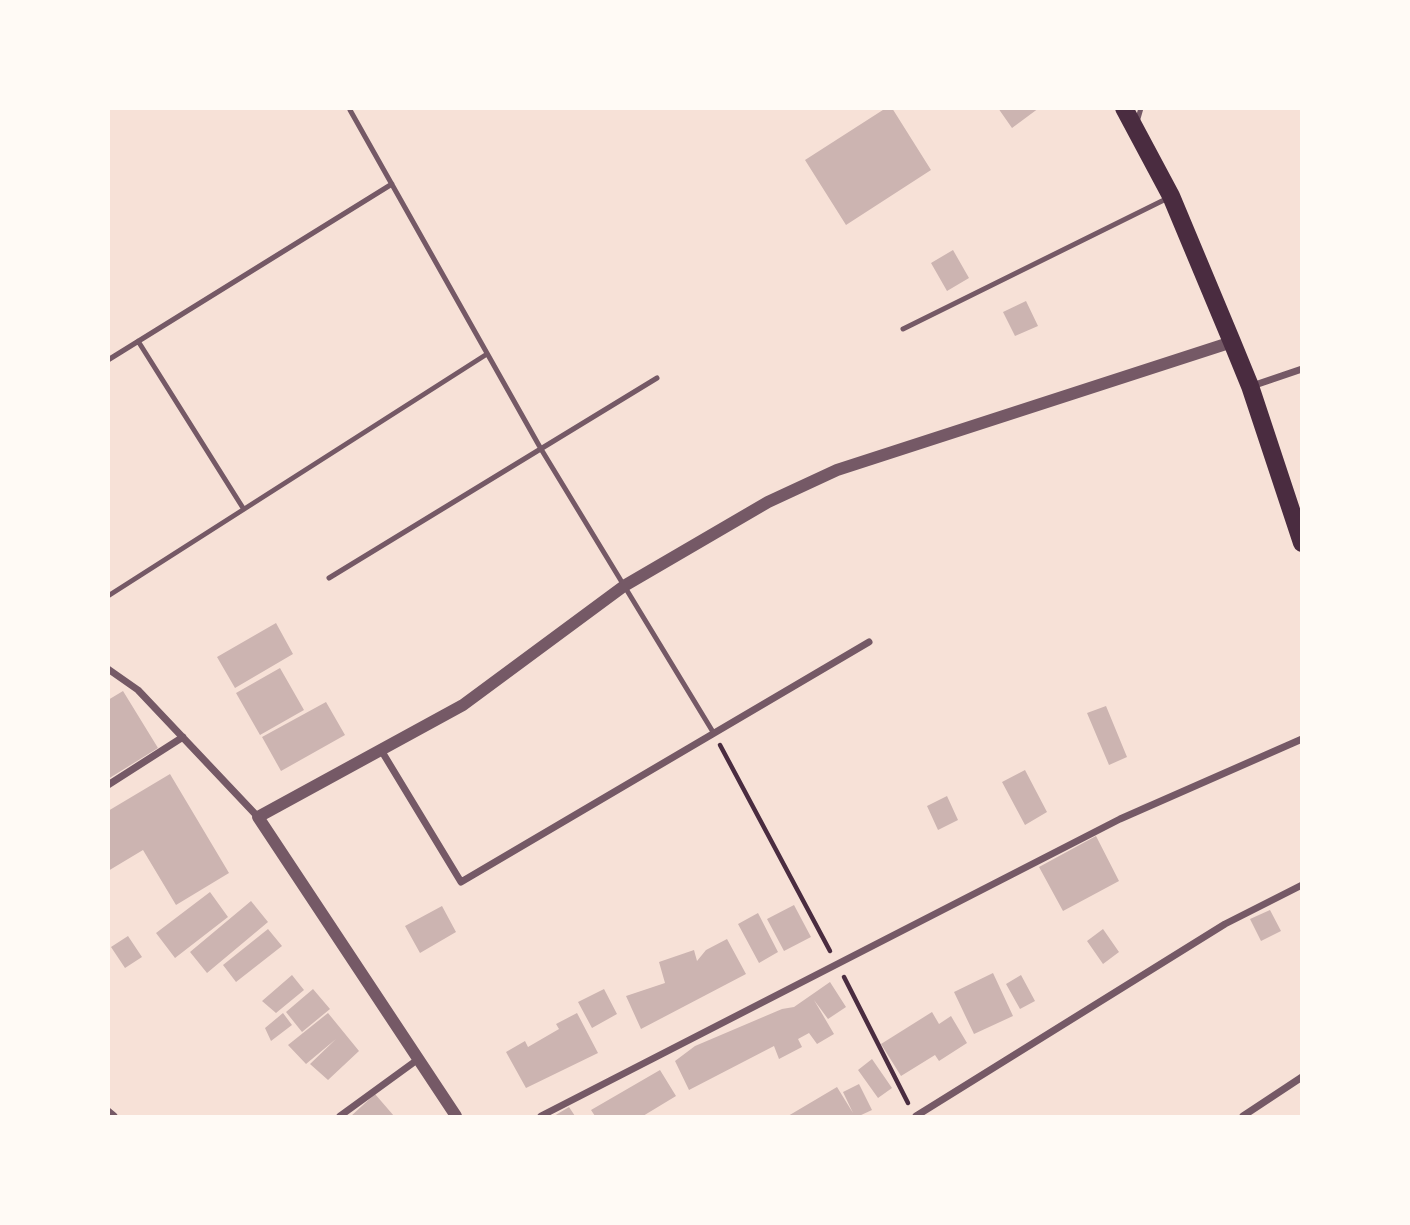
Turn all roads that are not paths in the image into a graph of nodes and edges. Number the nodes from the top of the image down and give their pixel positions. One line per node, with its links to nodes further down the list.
1 (1124, 108): 4 (main road)
2 (1141, 108): 4 (lane)
3 (350, 110): 5 (lane)
4 (1135, 130): 6 (main road)
5 (392, 184): 8 (lane); 10 (lane)
6 (1171, 196): 7 (lane); 9 (main road)
7 (903, 329)
8 (138, 341): 11 (lane); 16 (lane)
9 (1232, 342): 14 (main road); 19 (street)
10 (487, 354): 15 (lane); 16 (lane)
11 (108, 360)
12 (1301, 369): 14 (street)
13 (657, 378): 15 (lane)
14 (1250, 386): 17 (main road)
15 (541, 449): 18 (lane); 19 (lane)
16 (243, 508): 20 (lane)
17 (1301, 544)
18 (329, 578)
19 (624, 586): 23 (lane); 26 (street)
20 (108, 596)
21 (869, 642): 23 (street)
22 (108, 669): 24 (street)
23 (713, 732): 26 (street)
24 (183, 737): 27 (street); 28 (street)
25 (1301, 738): 36 (street)
26 (380, 750): 28 (street)
27 (108, 785)
28 (258, 817): 30 (street)
29 (1301, 885): 37 (street)
30 (416, 1060): 34 (street); 35 (street)
31 (1301, 1077): 38 (street)
32 (108, 1111): 33 (street)
33 (114, 1116)
34 (340, 1116)
35 (456, 1116)
36 (541, 1116)
37 (916, 1116)
38 (1242, 1116)

